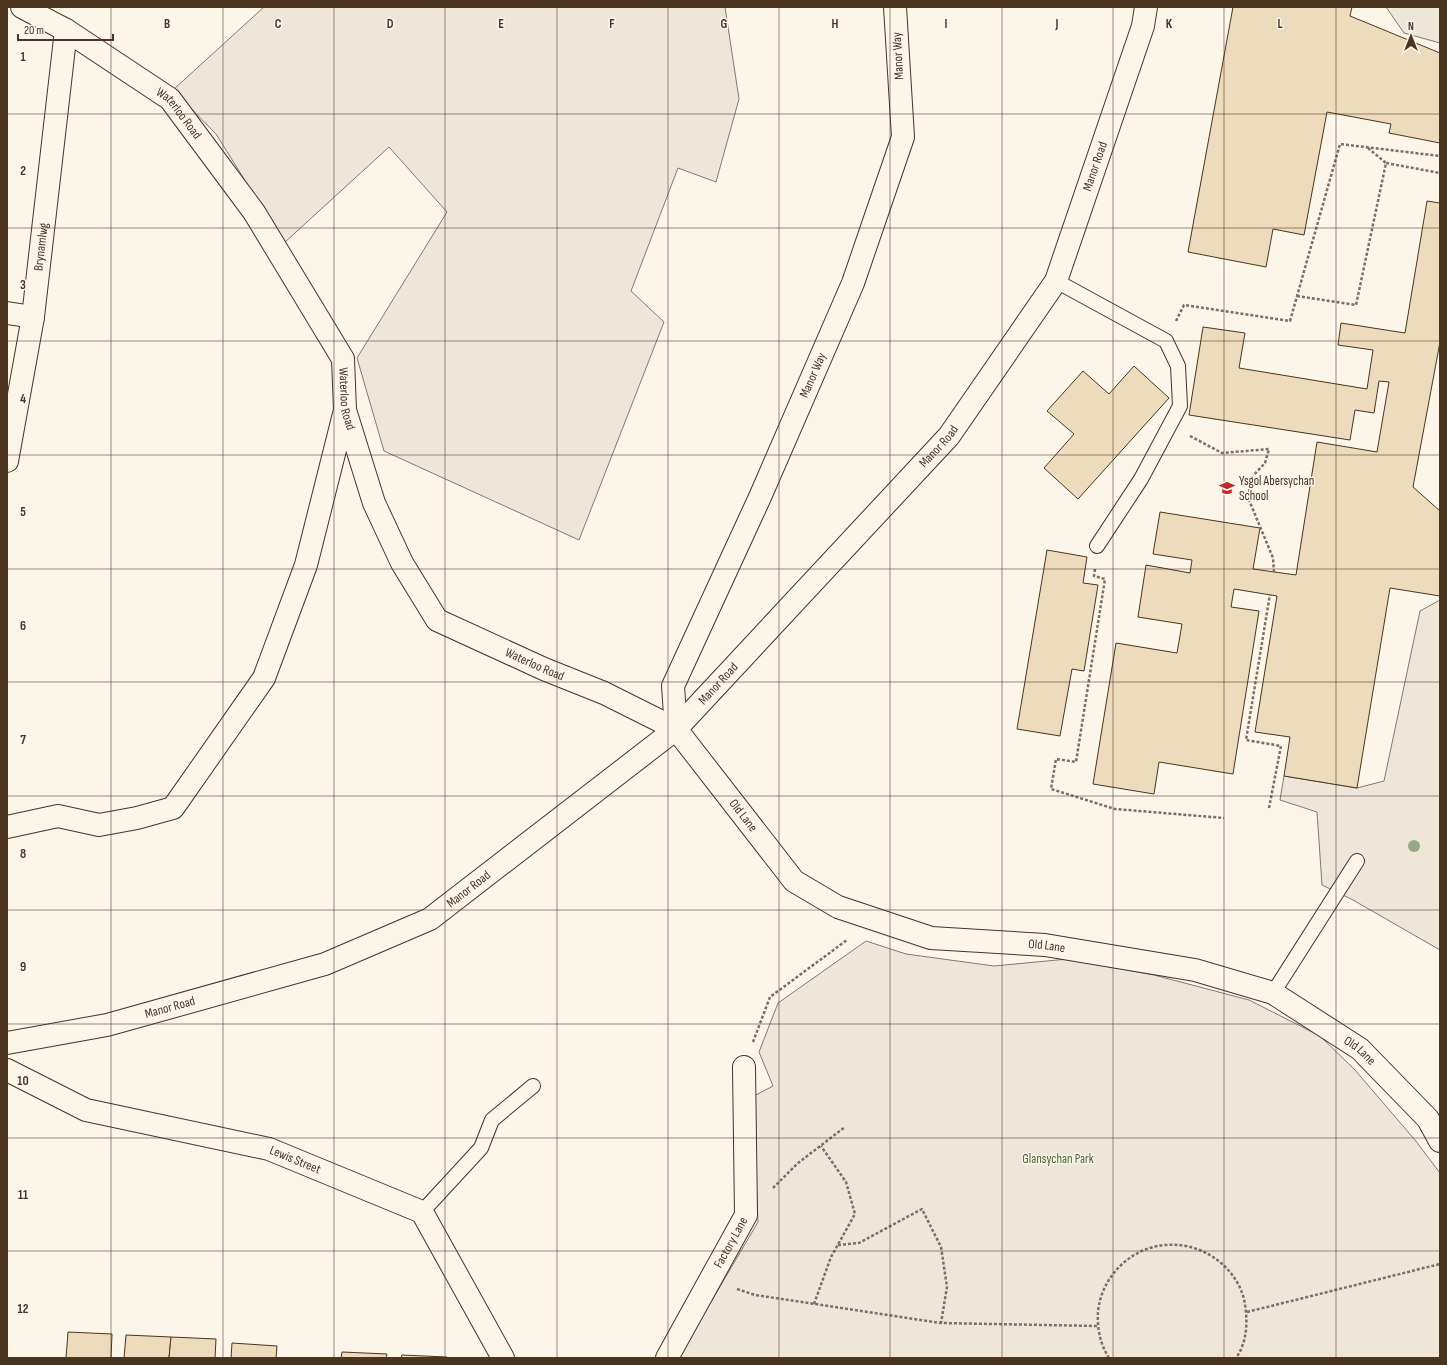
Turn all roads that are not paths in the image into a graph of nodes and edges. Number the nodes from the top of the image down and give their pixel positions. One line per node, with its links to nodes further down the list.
1 (22, 7): 4 (street, Waterloo Road)
2 (895, 7): 11 (street, Manor Way)
3 (1146, 7): 5 (street, Manor Road)
4 (66, 30): 7 (street, Brynamlwg); 8 (street, Waterloo Road)
5 (1056, 281): 10 (lane); 11 (street, Manor Road)
6 (7, 313): 7 (street)
7 (33, 317): 9 (street, Brynamlwg)
8 (345, 410): 11 (street, Waterloo Road); 12 (street)
9 (7, 461)
10 (1097, 546)
11 (676, 729): 14 (street, Old Lane); 15 (street, Manor Road)
12 (7, 827)
13 (1357, 861): 14 (lane)
14 (1273, 992): 19 (street, Old Lane)
15 (7, 1043)
16 (744, 1067): 22 (street, Factory Lane)
17 (7, 1070): 20 (street, Lewis Street)
18 (532, 1086): 20 (lane)
19 (1440, 1141)
20 (422, 1212): 21 (street)
21 (502, 1358)
22 (667, 1358)

